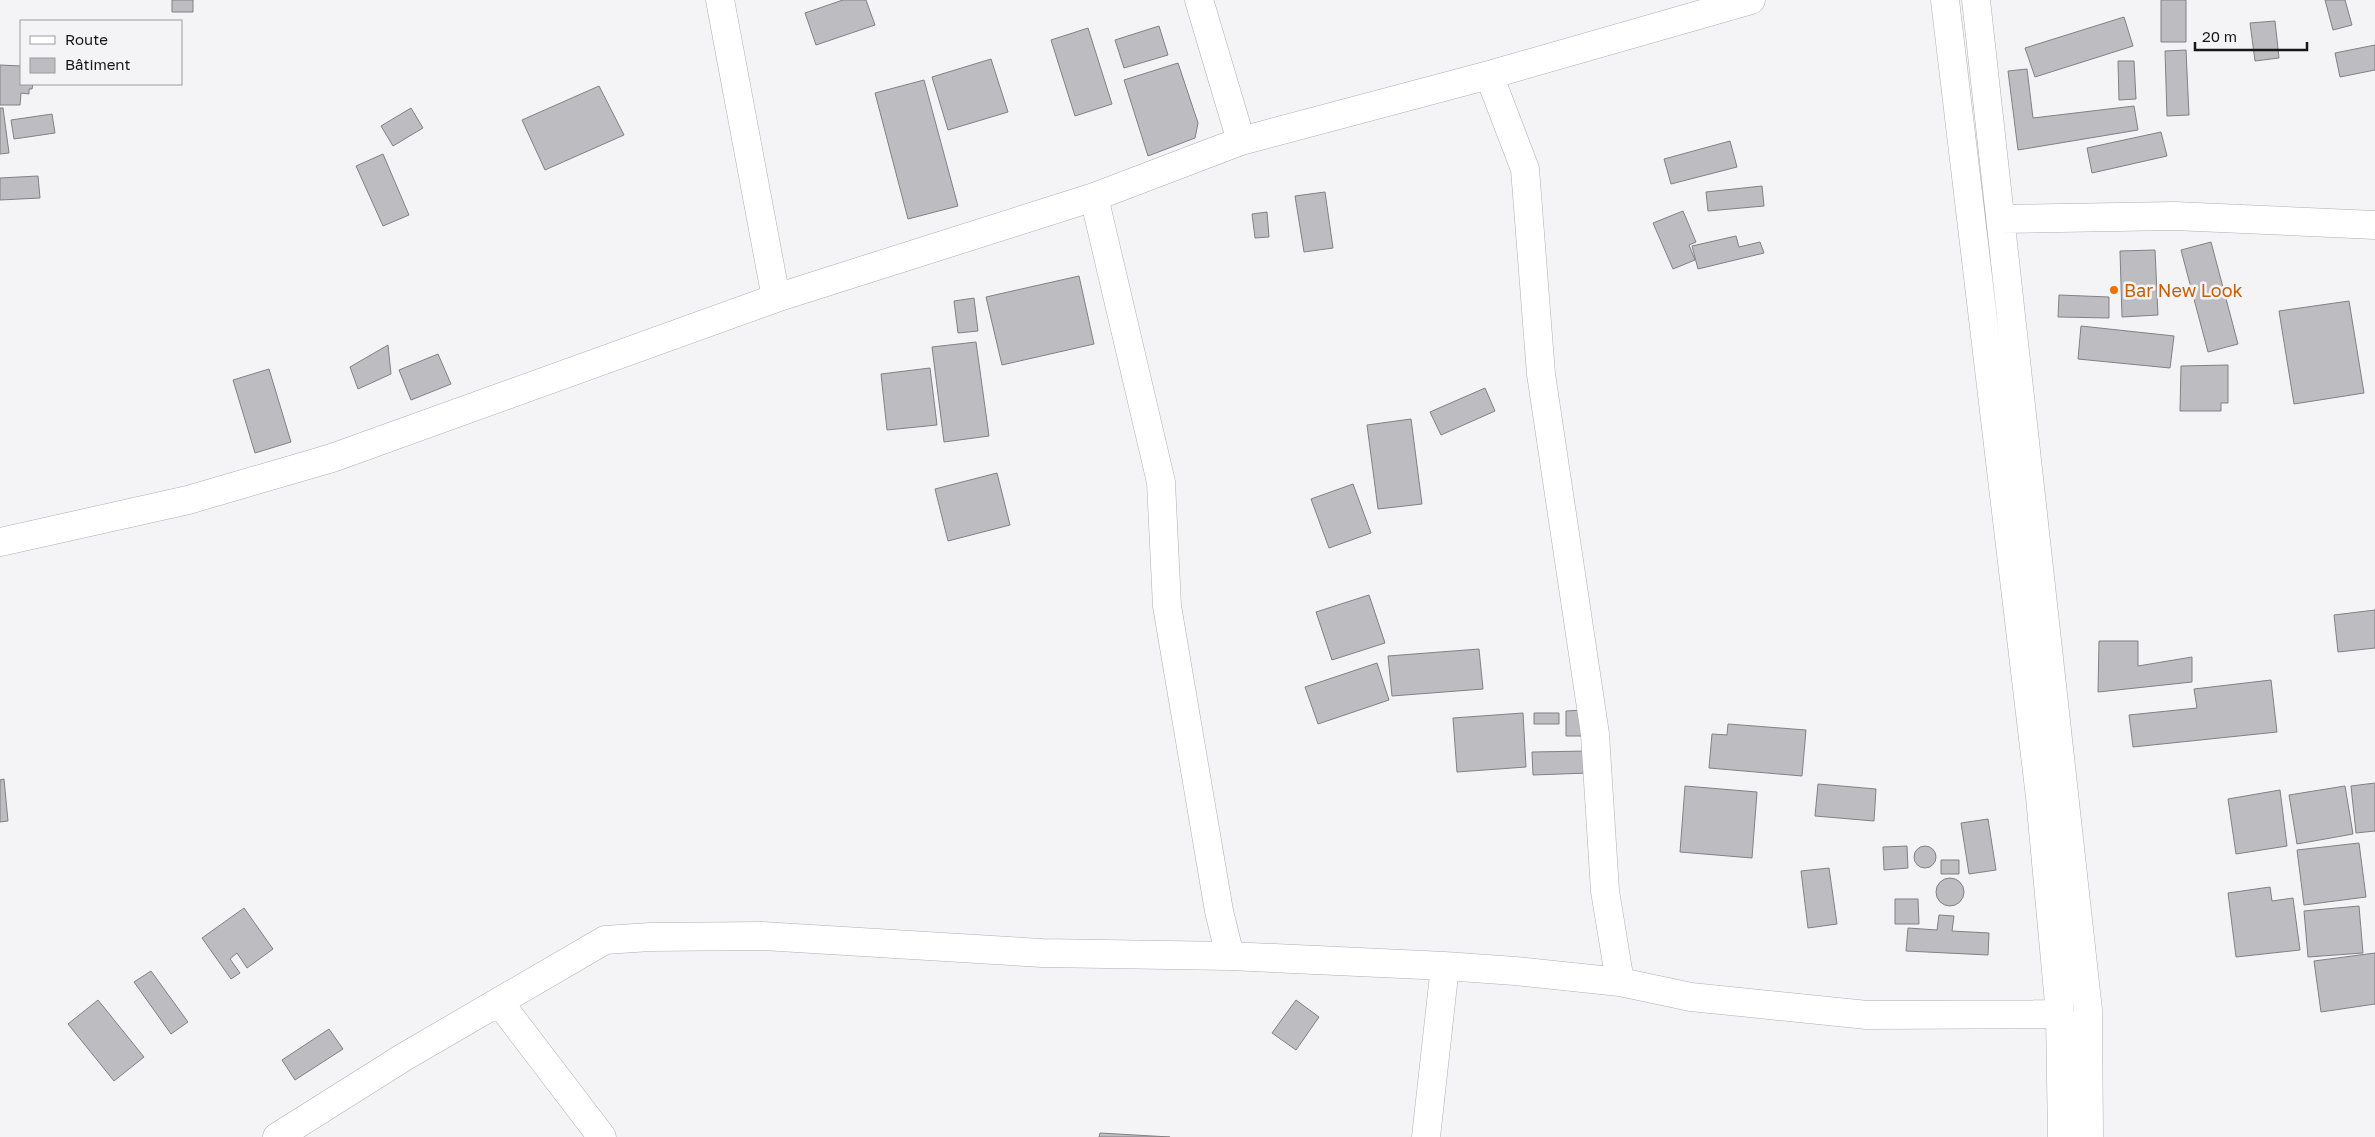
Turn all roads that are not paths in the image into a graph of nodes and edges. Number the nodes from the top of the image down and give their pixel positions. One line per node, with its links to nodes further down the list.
1 (720, 0): 11 (street)
2 (1199, 0): 7 (street)
3 (1752, 0): 6 (street)
4 (1945, 0): 17 (street)
5 (1976, 0): 9 (street)
6 (1489, 75): 7 (street); 15 (street)
7 (1241, 141): 8 (street)
8 (1094, 197): 11 (street); 13 (street)
9 (2002, 219): 10 (street); 22 (street)
10 (2375, 224)
11 (776, 298): 12 (street)
12 (0, 542)
13 (1230, 956): 14 (street); 16 (street)
14 (1446, 966): 15 (street); 20 (street)
15 (1620, 982): 17 (street)
16 (499, 1002): 18 (street); 19 (street)
17 (2060, 1014): 21 (street)
18 (276, 1137)
19 (602, 1137)
20 (1426, 1137)
21 (2062, 1137)
22 (2089, 1137)

